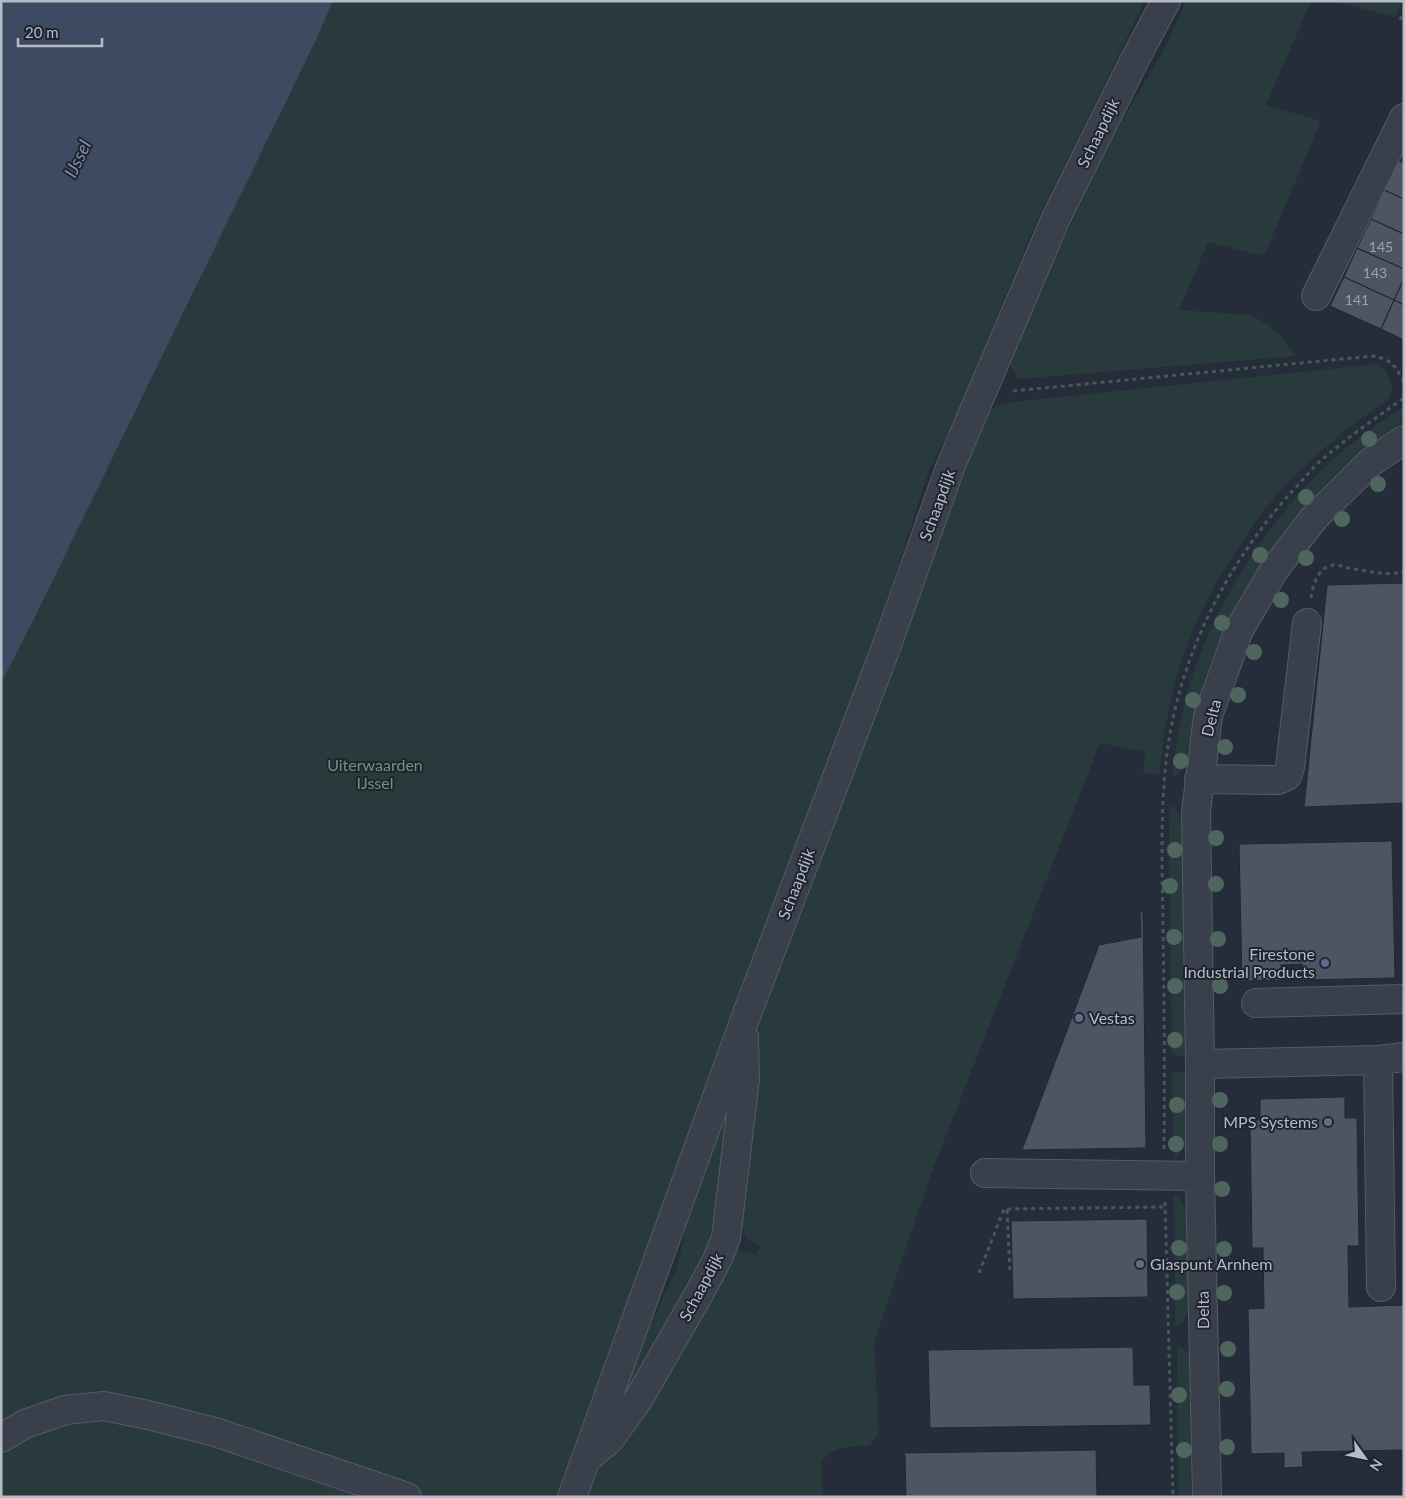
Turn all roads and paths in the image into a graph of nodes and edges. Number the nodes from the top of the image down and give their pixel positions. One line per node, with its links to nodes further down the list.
1 (1166, 1): 7 (street, Schaapdijk)
2 (1404, 12): 3 (path)
3 (1400, 20)
4 (1404, 118): 5 (street)
5 (1316, 296)
6 (1404, 382): 7 (path)
7 (981, 394): 14 (street, Schaapdijk)
8 (1404, 440): 11 (street, Delta)
9 (1404, 572): 10 (path)
10 (1307, 623): 11 (street)
11 (1199, 779): 16 (street, Delta)
12 (1404, 999): 13 (street)
13 (1256, 1003)
14 (744, 1023): 25 (street, Schaapdijk); 25 (street, Schaapdijk)
15 (1391, 1058): 16 (street); 23 (street)
16 (1200, 1064): 18 (street, Delta)
17 (985, 1173): 18 (street)
18 (1200, 1176): 28 (street, Delta)
19 (1165, 1208): 20 (path)
20 (1008, 1210): 21 (path); 22 (path)
21 (1010, 1272)
22 (979, 1273)
23 (1380, 1287)
24 (1, 1438): 26 (street)
25 (585, 1461): 27 (street, Schaapdijk)
26 (407, 1497)
27 (572, 1497)
28 (1207, 1497)

